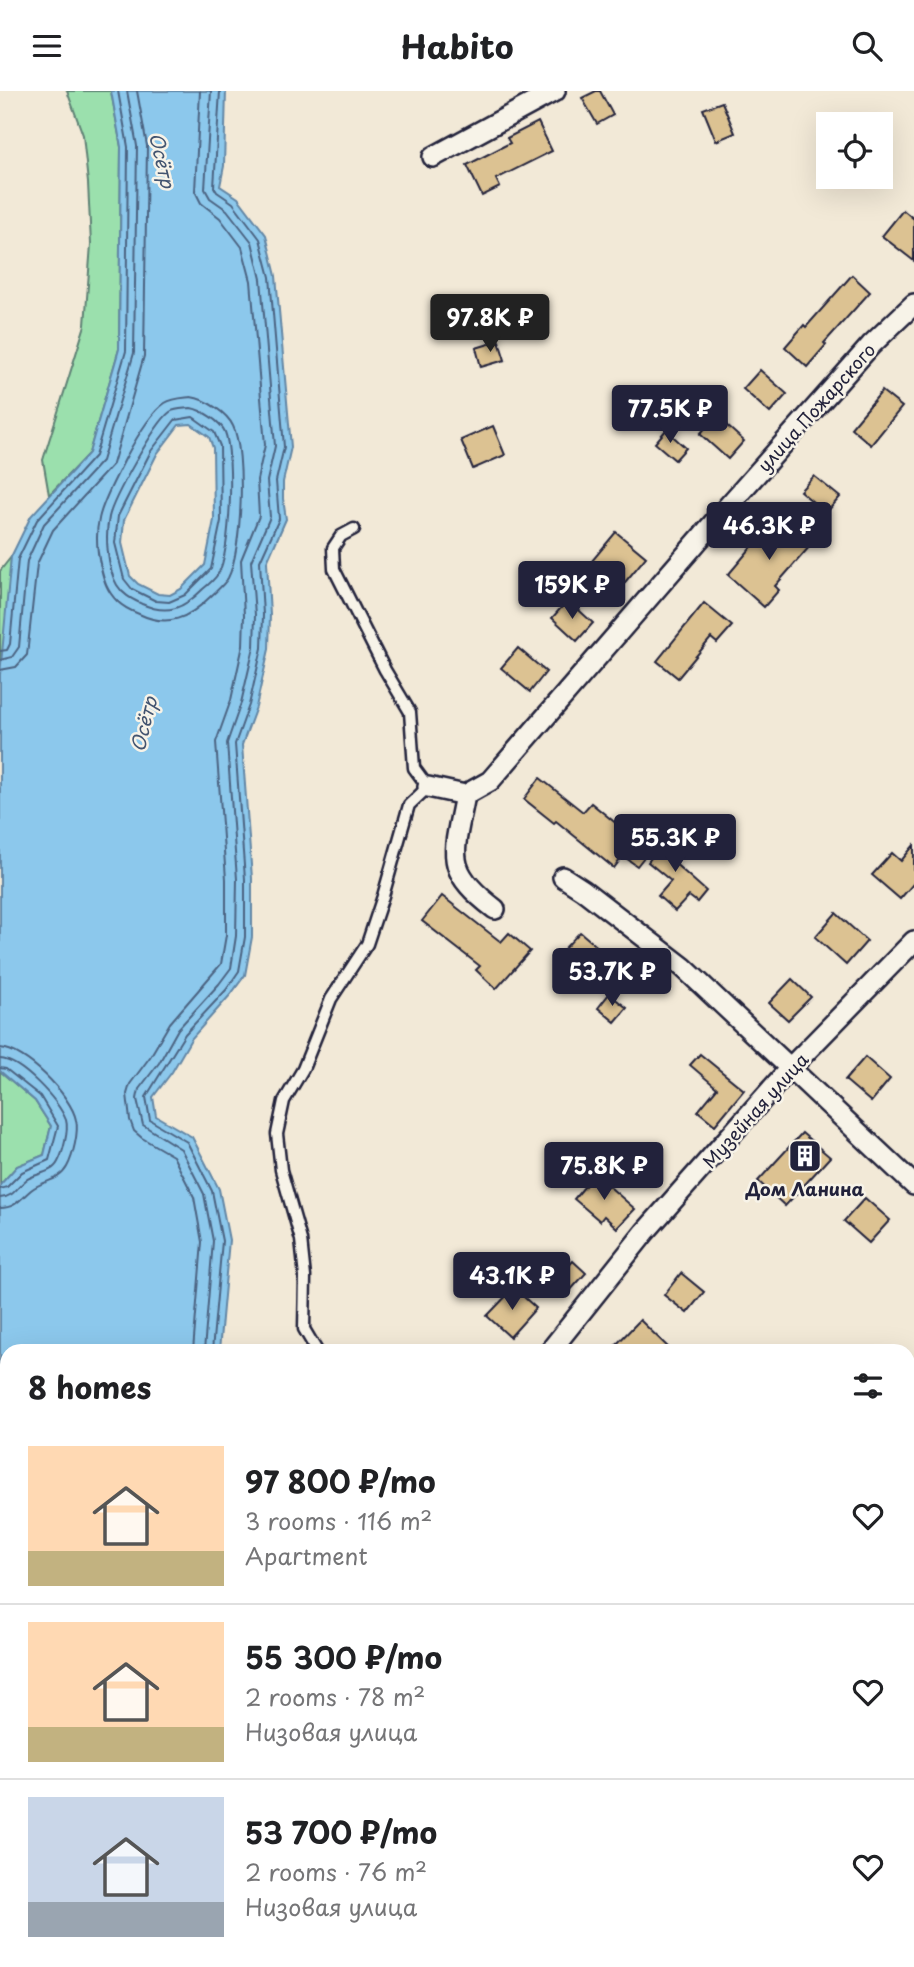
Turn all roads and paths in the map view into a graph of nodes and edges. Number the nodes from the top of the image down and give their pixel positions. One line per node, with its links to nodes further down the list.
1 (555, 91): 2 (street)
2 (433, 157)
3 (914, 304): 6 (street, улица Пожарского)
4 (354, 529): 5 (lane)
5 (428, 787): 6 (street); 12 (lane)
6 (465, 795): 8 (street)
7 (563, 877): 10 (street)
8 (495, 909)
9 (914, 941): 10 (street, Музейная улица)
10 (791, 1067): 11 (street); 13 (street, Музейная улица)
11 (914, 1185)
12 (313, 1344)
13 (556, 1344)

